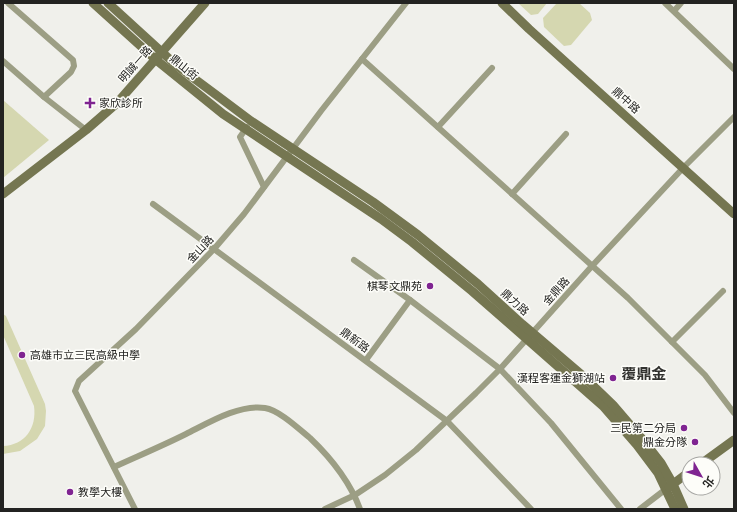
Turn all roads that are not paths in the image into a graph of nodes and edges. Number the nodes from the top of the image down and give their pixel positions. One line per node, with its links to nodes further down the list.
1 (8, 3): 15 (street)
2 (93, 3): 10 (street, 鼎山街)
3 (108, 3): 10 (street, 鼎山街)
4 (205, 3): 10 (street, 明誠一路)
5 (406, 3): 11 (street, 金山路)
6 (502, 3): 23 (street, 鼎中路)
7 (665, 3): 9 (street)
8 (681, 3): 9 (street)
9 (674, 11): 14 (street)
10 (158, 55): 17 (street, 鼎山街); 19 (street, 鼎山街); 20 (street, 明誠一路)
11 (362, 59): 18 (street); 22 (street, 金山路)
12 (3, 61): 15 (street)
13 (492, 68): 18 (street)
14 (734, 68)
15 (44, 97): 20 (street)
16 (734, 117): 23 (street, 金鼎路)
17 (251, 121): 19 (street); 22 (street, 鼎山街)
18 (438, 127): 26 (street)
19 (245, 129): 22 (street, 鼎山街); 24 (street)
20 (86, 130): 25 (street, 明誠一路)
21 (566, 134): 26 (street)
22 (290, 152): 24 (street, 金山路); 34 (street, 鼎力路)
23 (683, 168): 28 (street, 鼎中路); 31 (street, 金鼎路)
24 (264, 187): 29 (street, 金山路)
25 (3, 194)
26 (512, 194): 31 (street)
27 (153, 204): 29 (street, 鼎新路)
28 (734, 214)
29 (214, 249): 36 (street, 鼎新路); 42 (street, 金山路)
30 (354, 260): 33 (street)
31 (592, 266): 34 (street, 金鼎路); 35 (street)
32 (722, 291): 35 (street)
33 (410, 300): 36 (street); 37 (street)
34 (529, 336): 37 (street, 金鼎路); 44 (street, 鼎力路)
35 (672, 342): 38 (street)
36 (366, 360): 39 (street, 鼎新路)
37 (500, 369): 39 (street, 金鼎路); 50 (street)
38 (734, 413)
39 (447, 420): 45 (street, 金鼎路); 49 (street, 鼎新路)
40 (734, 440): 41 (street)
41 (712, 456)
42 (114, 468): 45 (street); 46 (street, 金山路)
43 (681, 478): 44 (street)
44 (670, 486): 51 (street); 52 (street, 鼎力路); 53 (street, 鼎力路)
45 (355, 494): 47 (street, 金鼎路); 48 (street)
46 (134, 509)
47 (325, 509)
48 (360, 509)
49 (531, 509)
50 (621, 509)
51 (640, 509)
52 (675, 509)
53 (684, 509)

